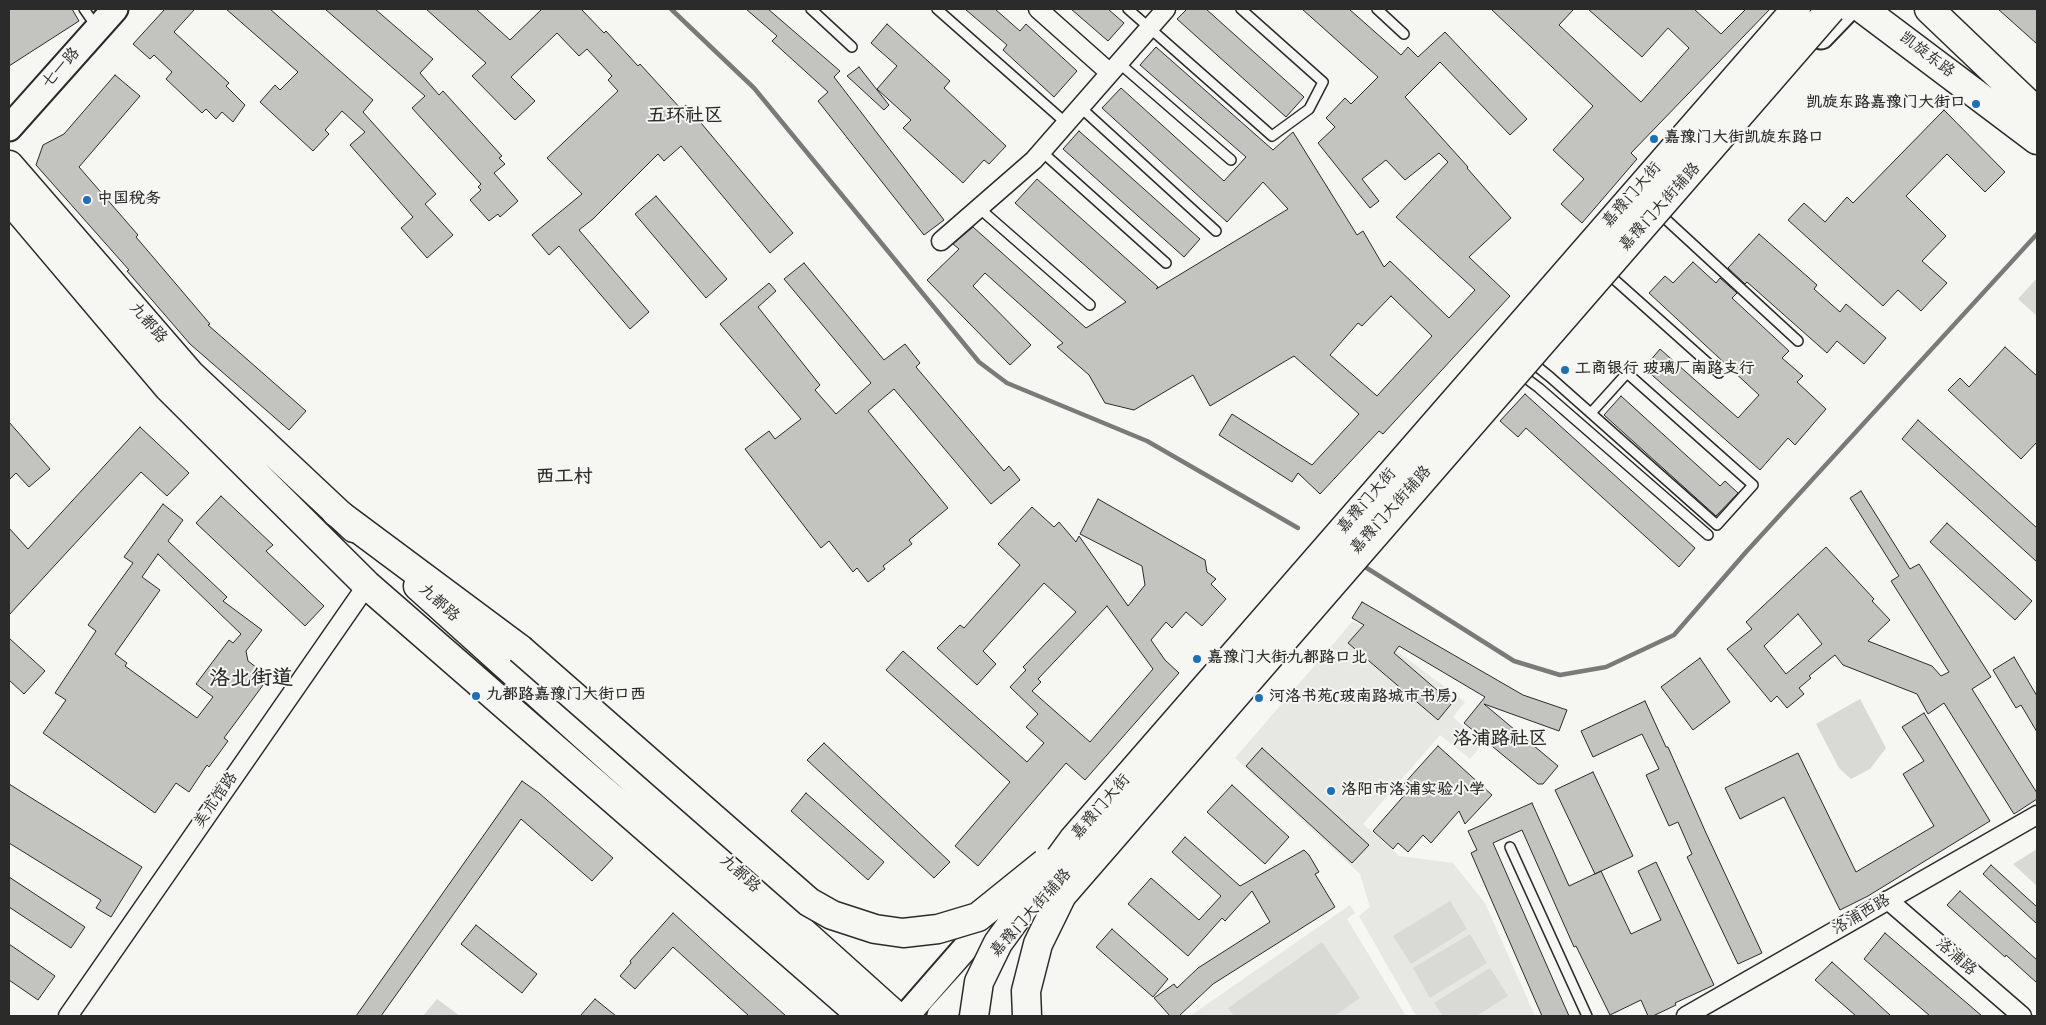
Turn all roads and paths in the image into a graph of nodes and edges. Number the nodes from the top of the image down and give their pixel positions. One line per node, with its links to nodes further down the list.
1 (115, 9): 15 (main road, 七一路)
2 (811, 9): 18 (lane)
3 (937, 9): 22 (lane)
4 (1038, 9): 19 (street)
5 (1128, 9): 16 (lane)
6 (1166, 9): 16 (street)
7 (1241, 9): 16 (lane)
8 (1376, 9): 17 (lane)
9 (1784, 9): 50 (main road, 嘉豫门大街辅路)
10 (1796, 9): 44 (main road, 嘉豫门大街, bridge)
11 (1831, 9): 53 (main road, 嘉豫门大街, bridge)
12 (1847, 9): 30 (main road, 嘉豫门大街辅路)
13 (1863, 9): 24 (main road, 凯旋东路)
14 (1929, 9): 21 (main road, 凯旋东路)
15 (91, 18): 23 (main road, 七一路)
16 (1150, 28): 19 (street)
17 (1404, 34)
18 (852, 47)
19 (1115, 68): 20 (street); 26 (lane)
20 (1080, 107): 22 (street); 31 (lane)
21 (2037, 112)
22 (1066, 123): 25 (street)
23 (9, 128)
24 (2037, 140)
25 (1041, 152): 29 (street); 33 (lane)
26 (1231, 160)
27 (9, 165): 40 (main road, 九都路)
28 (9, 199): 42 (main road, 九都路)
29 (979, 208): 32 (street); 35 (lane)
30 (1657, 211): 34 (main road, 嘉豫门大街辅路); 36 (lane)
31 (1216, 231)
32 (941, 242)
33 (1166, 263)
34 (1604, 270): 37 (main road, 嘉豫门大街辅路); 38 (lane)
35 (1090, 305)
36 (1798, 341)
37 (1522, 365): 39 (lane); 41 (lane); 51 (main road, 嘉豫门大街辅路)
38 (1719, 373)
39 (1591, 413): 39 (lane)
40 (336, 512): 44 (main road, bridge); 49 (main road, 九都路)
41 (1708, 535)
42 (367, 585): 47 (street, 美术馆路); 48 (main road, 九都路)
43 (2037, 815): 46 (street, 洛浦西路)
44 (1073, 840): 52 (main road, 嘉豫门大街, bridge)
45 (1510, 848): 54 (lane)
46 (1888, 900): 55 (street, 洛浦西路); 56 (street, 洛浦路)
47 (68, 1016)
48 (862, 1016)
49 (896, 1016)
50 (906, 1016)
51 (940, 1016)
52 (974, 1016)
53 (1027, 1016)
54 (1587, 1016)
55 (1686, 1016)
56 (2022, 1016)

